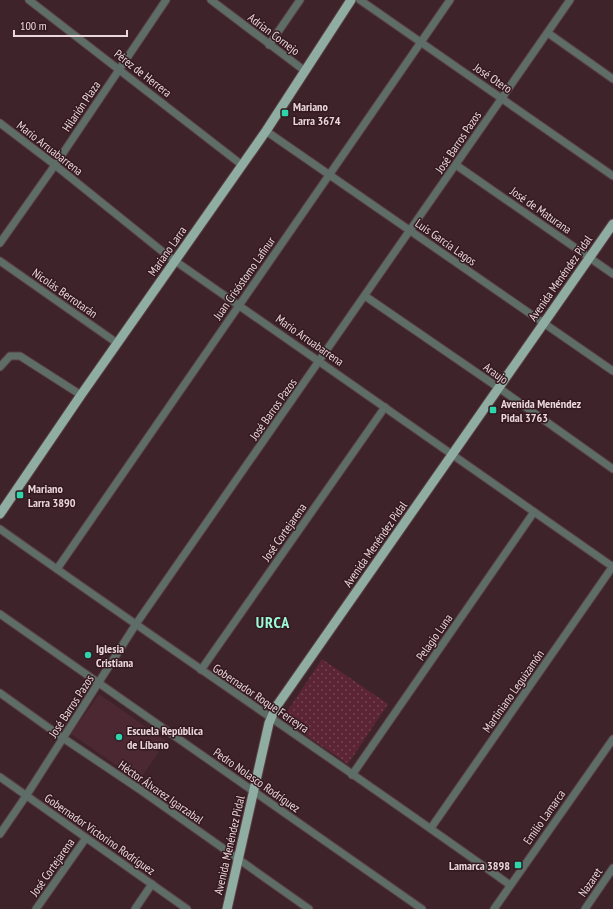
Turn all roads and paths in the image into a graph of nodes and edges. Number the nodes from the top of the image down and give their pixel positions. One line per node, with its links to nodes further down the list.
1 (29, 0): 12 (street, Pérez de Herrera)
2 (166, 0): 12 (street, Hilarión Plaza)
3 (211, 0): 11 (street, Adrian Cornejo)
4 (300, 0): 11 (street)
5 (351, 0): 13 (main road, Mariano Larra)
6 (360, 0): 10 (street, José Otero)
7 (450, 0): 10 (street, Juan Crisóstomo Lafinur)
8 (570, 0): 9 (street, José Barros Pazos)
9 (548, 33): 14 (street); 15 (street, José Barros Pazos)
10 (420, 42): 15 (street, José Otero); 21 (street, Juan Crisóstomo Lafinur)
11 (269, 45): 13 (street, Adrian Cornejo)
12 (119, 68): 18 (street, Hilarión Plaza); 19 (street, Pérez de Herrera)
13 (305, 71): 17 (main road, Mariano Larra)
14 (613, 79)
15 (502, 97): 20 (street, José Barros Pazos); 22 (street, José Otero)
16 (0, 123): 18 (street, Mario Arruabarrena)
17 (266, 131): 19 (main road, Mariano Larra); 21 (street, Luis García Lagos)
18 (55, 165): 25 (street, Hilarión Plaza); 28 (street, Mario Arruabarrena)
19 (242, 165): 28 (main road, Mariano Larra)
20 (456, 165): 24 (street, José Barros Pazos); 26 (street, José de Maturana)
21 (329, 176): 24 (street, Luis García Lagos); 31 (street, Juan Crisóstomo Lafinur)
22 (613, 176)
23 (613, 224): 26 (main road, Avenida Menéndez Pidal)
24 (410, 230): 30 (street, José Barros Pazos); 32 (street, Luis García Lagos)
25 (0, 243)
26 (590, 257): 29 (street, José de Maturana); 32 (main road, Avenida Menéndez Pidal)
27 (0, 261): 33 (street, Nicolás Berrotarán)
28 (176, 261): 31 (street, Mario Arruabarrena); 33 (main road, Mariano Larra)
29 (613, 274)
30 (365, 296): 34 (street, José Barros Pazos); 37 (street, Araujo)
31 (239, 304): 34 (street, Mario Arruabarrena); 46 (street, Juan Crisóstomo Lafinur)
32 (544, 323): 36 (street, Luis García Lagos); 37 (main road, Avenida Menéndez Pidal)
33 (117, 343): 38 (main road, Mariano Larra)
34 (320, 361): 39 (street, Mario Arruabarrena); 48 (street, José Barros Pazos)
35 (0, 367): 38 (street)
36 (613, 371)
37 (499, 388): 40 (main road, Avenida Menéndez Pidal); 41 (street, Araujo)
38 (81, 395): 43 (main road, Mariano Larra)
39 (385, 407): 40 (street, Mario Arruabarrena); 49 (street, José Cortejarena)
40 (453, 455): 42 (street, Mario Arruabarrena); 52 (main road, Avenida Menéndez Pidal)
41 (613, 469)
42 (534, 512): 45 (street, Mario Arruabarrena); 55 (street, Pelagio Luna)
43 (0, 514)
44 (0, 528): 46 (street, Gobernador Roque Ferreyra)
45 (613, 566): 59 (street, Martiniano Leguizamón)
46 (57, 569): 48 (street, Gobernador Roque Ferreyra)
47 (0, 614): 50 (street, Pedro Nolasco Rodríguez)
48 (136, 624): 49 (street, Gobernador Roque Ferreyra); 50 (street, José Barros Pazos)
49 (202, 670): 52 (street, Gobernador Roque Ferreyra)
50 (99, 683): 53 (street, José Barros Pazos); 57 (street, Pedro Nolasco Rodríguez)
51 (0, 694): 53 (street, Héctor Álvarez Igarzabal)
52 (270, 717): 55 (street, Gobernador Roque Ferreyra); 57 (main road, Avenida Menéndez Pidal)
53 (63, 738): 58 (street, José Barros Pazos); 62 (street, Héctor Álvarez Igarzabal)
54 (613, 738): 65 (street, Emilio Lamarca)
55 (352, 774): 59 (street, Gobernador Roque Ferreyra)
56 (0, 777): 58 (street, Gobernador Victorino Rodríguez)
57 (253, 791): 62 (main road, Avenida Menéndez Pidal); 71 (street, Pedro Nolasco Rodríguez)
58 (26, 796): 60 (street, José Barros Pazos); 61 (street, Gobernador Victorino Rodríguez)
59 (431, 828): 65 (street, Gobernador Roque Ferreyra)
60 (0, 834)
61 (86, 838): 64 (street, Gobernador Victorino Rodríguez); 66 (street, José Cortejarena)
62 (238, 860): 69 (main road, Avenida Menéndez Pidal); 70 (street, Héctor Álvarez Igarzabal)
63 (613, 868): 73 (street, Nazaret)
64 (152, 884): 67 (street); 68 (street, Gobernador Victorino Rodríguez)
65 (510, 885): 72 (street, Emilio Lamarca)
66 (36, 909)
67 (135, 909)
68 (187, 909)
69 (227, 909)
70 (309, 909)
71 (422, 909)
72 (494, 909)
73 (585, 909)

